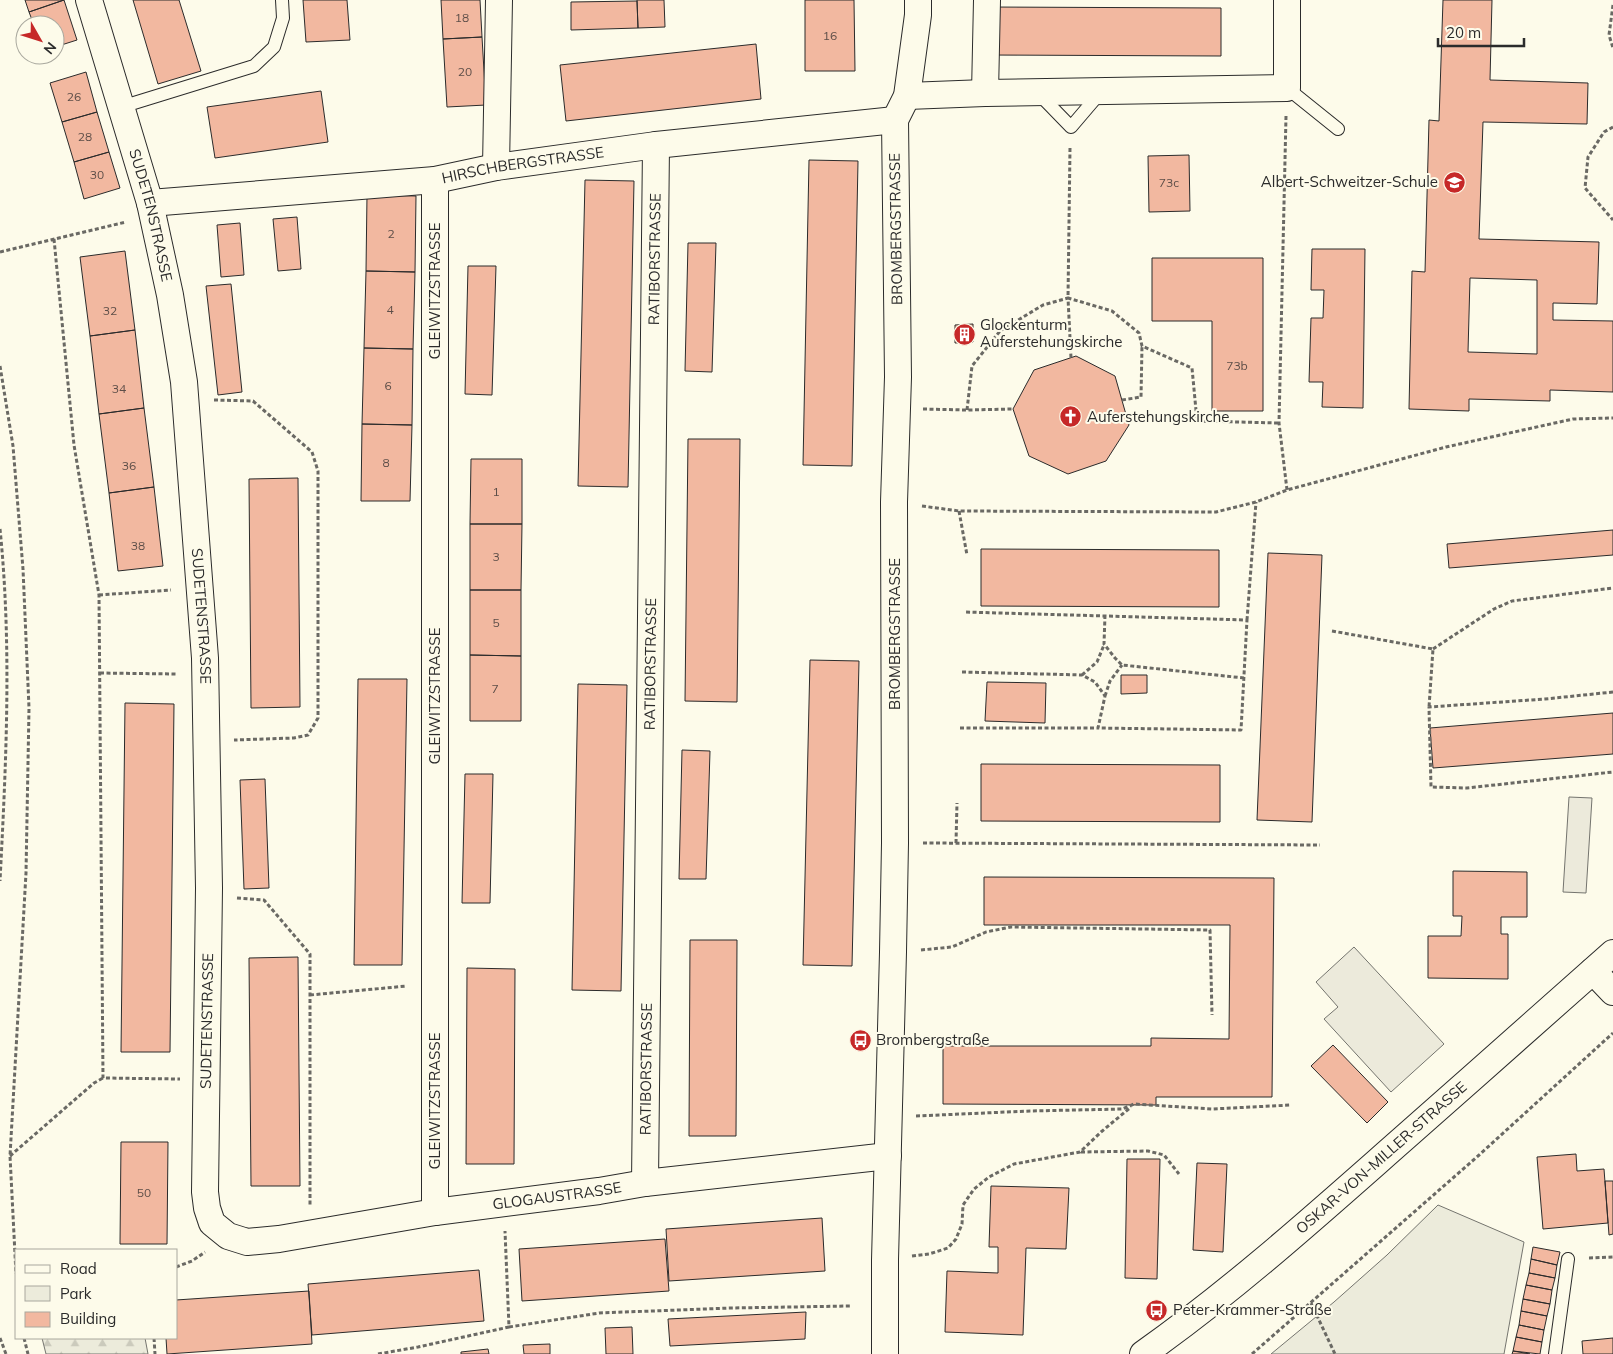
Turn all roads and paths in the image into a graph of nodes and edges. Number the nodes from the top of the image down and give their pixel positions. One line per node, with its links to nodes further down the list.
1 (89, 0): 14 (street, SUDETENSTRASSE)
2 (282, 0): 14 (lane)
3 (499, 0): 20 (street)
4 (918, 0): 13 (street, BROMBERGSTRASSE)
5 (987, 0): 12 (street)
6 (1287, 0): 9 (street)
7 (1613, 5): 8 (path)
8 (1613, 48)
9 (1287, 88): 10 (street); 18 (lane); 36 (path)
10 (1102, 91): 11 (street); 16 (lane)
11 (1038, 92): 12 (street); 16 (lane)
12 (985, 93): 13 (street)
13 (907, 96): 15 (street, BROMBERGSTRASSE)
14 (121, 107): 22 (street, SUDETENSTRASSE)
15 (895, 120): 19 (street, HIRSCHBERGSTRASSE); 32 (street, BROMBERGSTRASSE)
16 (1070, 127): 26 (path)
17 (1613, 127): 23 (path)
18 (1338, 129)
19 (656, 145): 20 (street, HIRSCHBERGSTRASSE); 88 (street, RATIBORSTRASSE)
20 (496, 167): 21 (street, HIRSCHBERGSTRASSE)
21 (435, 180): 22 (street, HIRSCHBERGSTRASSE); 91 (street, GLEIWITZSTRASSE)
22 (151, 209): 24 (path); 30 (street, SUDETENSTRASSE)
23 (1613, 220)
24 (54, 239): 25 (path); 45 (path)
25 (0, 252)
26 (1068, 298): 27 (path); 28 (path); 34 (path)
27 (1142, 346): 31 (path); 36 (path)
28 (1071, 358)
29 (0, 366): 85 (path)
30 (185, 400): 43 (street, SUDETENSTRASSE); 63 (path)
31 (1122, 400)
32 (897, 408): 34 (path); 38 (street, BROMBERGSTRASSE)
33 (1013, 409): 34 (path)
34 (967, 410)
35 (1613, 418): 37 (path)
36 (1279, 424): 37 (path)
37 (1288, 490): 39 (path)
38 (894, 502): 40 (path); 66 (street, BROMBERGSTRASSE)
39 (1256, 502): 40 (path); 48 (path)
40 (960, 511): 42 (path)
41 (0, 529): 69 (path)
42 (967, 555)
43 (199, 588): 45 (path); 55 (street, SUDETENSTRASSE)
44 (1613, 588): 51 (path)
45 (99, 595): 54 (path)
46 (964, 612): 47 (path)
47 (1105, 615): 48 (path); 50 (path)
48 (1247, 620): 57 (path)
49 (1332, 631): 51 (path)
50 (1104, 644): 52 (path); 56 (path)
51 (1433, 649): 60 (path)
52 (1122, 665): 57 (path); 59 (path)
53 (962, 672): 56 (path)
54 (100, 673): 55 (path); 79 (path)
55 (205, 675): 63 (street, SUDETENSTRASSE)
56 (1082, 675): 59 (path)
57 (1244, 678): 62 (path)
58 (1613, 692): 60 (path)
59 (1105, 696): 62 (path)
60 (1429, 707): 64 (path)
61 (960, 728): 62 (path)
62 (1098, 728)
63 (206, 741): 70 (street, SUDETENSTRASSE)
64 (1613, 772)
65 (956, 803): 67 (path)
66 (895, 843): 67 (path); 71 (street, BROMBERGSTRASSE)
67 (956, 843): 68 (path)
68 (1320, 845)
69 (0, 881)
70 (209, 897): 76 (path); 80 (street, SUDETENSTRASSE)
71 (893, 952): 77 (path); 83 (street, BROMBERGSTRASSE)
72 (1613, 953): 73 (street, OSKAR-VON-MILLER-STRASSE)
73 (1593, 971): 75 (street); 107 (street, OSKAR-VON-MILLER-STRASSE)
74 (402, 986): 76 (path)
75 (1613, 992)
76 (310, 996): 89 (path)
77 (1212, 1016)
78 (1613, 1034): 96 (path)
79 (103, 1078): 80 (path); 85 (path)
80 (207, 1080): 92 (street, SUDETENSTRASSE)
81 (1134, 1104): 82 (path); 83 (path); 84 (path)
82 (1291, 1105)
83 (888, 1117): 86 (street, BROMBERGSTRASSE)
84 (1080, 1152): 87 (path); 95 (path)
85 (10, 1156): 93 (path)
86 (888, 1156): 88 (street, GLOGAUSTRASSE); 95 (street, BROMBERGSTRASSE)
87 (1179, 1174)
88 (645, 1182): 90 (street, GLOGAUSTRASSE)
89 (310, 1201)
90 (504, 1203): 91 (street, GLOGAUSTRASSE); 98 (path)
91 (435, 1212): 92 (street, GLOGAUSTRASSE)
92 (228, 1236)
93 (15, 1254)
94 (1568, 1258): 110 (lane)
95 (884, 1260): 106 (street, BROMBERGSTRASSE)
96 (1311, 1303): 108 (path); 109 (path)
97 (850, 1306): 98 (path)
98 (509, 1326): 105 (path)
99 (0, 1338): 102 (path)
100 (24, 1339): 103 (path)
101 (154, 1339): 104 (path)
102 (6, 1354)
103 (28, 1354)
104 (154, 1354)
105 (378, 1354)
106 (885, 1354)
107 (1143, 1354)
108 (1252, 1354)
109 (1334, 1354)
110 (1555, 1354)

